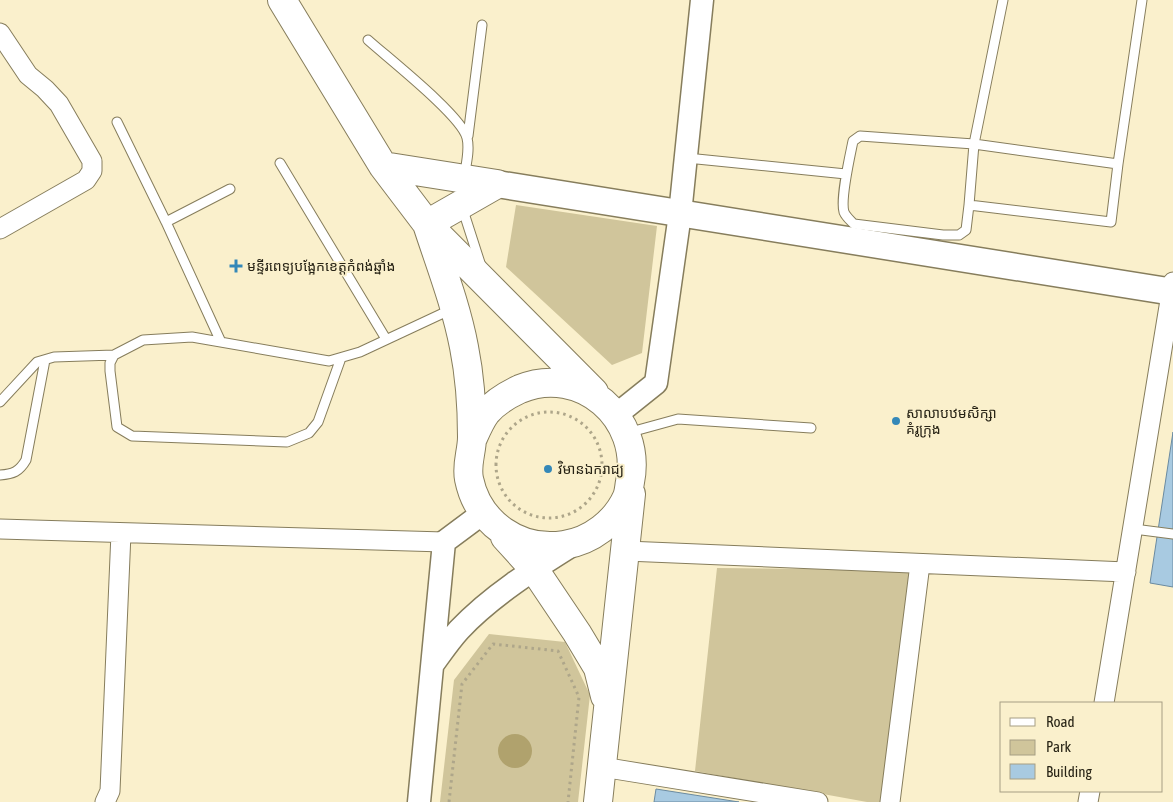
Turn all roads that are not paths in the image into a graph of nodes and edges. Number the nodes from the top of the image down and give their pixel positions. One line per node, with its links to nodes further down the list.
1 (282, 0): 14 (main road)
2 (702, 0): 11 (street)
3 (1003, 0): 10 (lane)
4 (1142, 0): 13 (lane)
5 (482, 25): 9 (lane)
6 (0, 33): 23 (street)
7 (368, 40): 9 (lane)
8 (117, 122): 21 (lane)
9 (467, 138): 18 (lane)
10 (974, 144): 13 (lane); 15 (lane); 19 (lane)
11 (685, 158): 15 (lane); 20 (street)
12 (280, 164): 27 (lane)
13 (1118, 164): 19 (lane)
14 (383, 166): 18 (main road); 22 (main road)
15 (846, 174): 19 (lane)
16 (497, 184): 18 (main road); 20 (main road)
17 (230, 189): 21 (lane)
18 (462, 192): 22 (main road); 24 (lane)
19 (969, 205)
20 (680, 214): 25 (main road); 33 (street)
21 (166, 222): 28 (lane)
22 (427, 224): 24 (main road); 26 (main road)
23 (0, 229)
24 (486, 283): 33 (main road)
25 (1172, 288): 40 (street)
26 (454, 308): 27 (lane); 35 (main road)
27 (386, 339): 30 (lane)
28 (221, 342): 29 (lane); 30 (lane)
29 (114, 355): 30 (lane); 31 (lane)
30 (342, 358)
31 (45, 360): 32 (lane); 37 (lane)
32 (0, 402)
33 (616, 417): 34 (lane); 35 (main road); 36 (main road)
34 (811, 428)
35 (472, 440): 38 (main road)
36 (633, 468): 44 (main road); 45 (main road)
37 (0, 475)
38 (490, 520): 43 (street); 44 (main road); 47 (main road)
39 (0, 529): 41 (street)
40 (1134, 529): 42 (lane); 48 (street)
41 (121, 533): 43 (street); 53 (street)
42 (1173, 534)
43 (444, 542): 49 (street)
44 (574, 544): 47 (street)
45 (626, 551): 46 (street); 51 (main road)
46 (920, 564): 48 (street); 57 (street)
47 (534, 569): 49 (street); 51 (main road)
48 (1126, 572): 50 (street)
49 (433, 664): 54 (street)
50 (1104, 702)
51 (608, 709): 52 (main road)
52 (602, 767): 55 (main road); 56 (street)
53 (105, 802)
54 (419, 802)
55 (598, 802)
56 (818, 802)
57 (890, 802)

